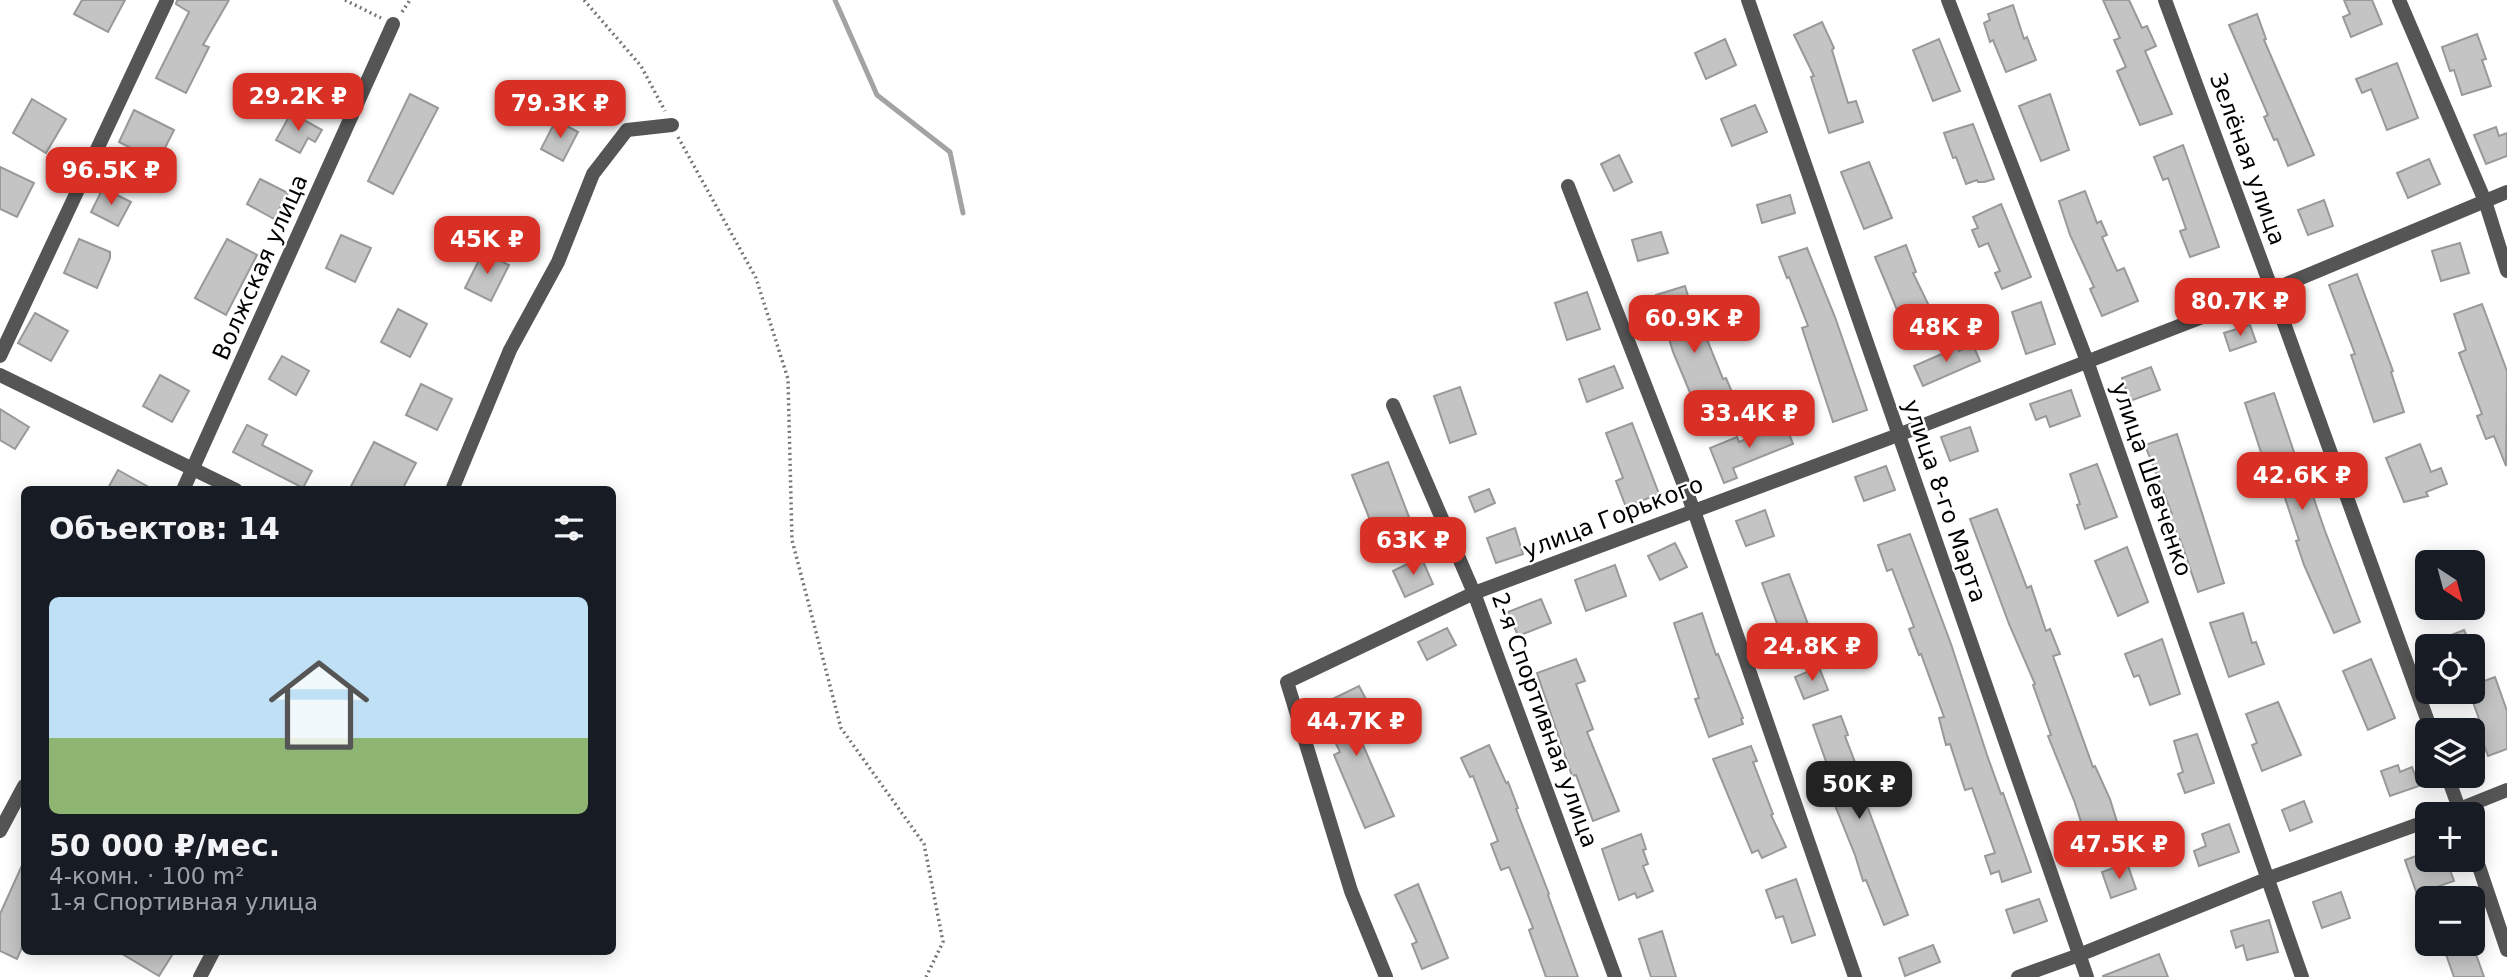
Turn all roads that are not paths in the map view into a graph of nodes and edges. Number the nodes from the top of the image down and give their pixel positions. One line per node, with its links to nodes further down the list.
1 (167, 0): 13 (street)
2 (1748, 0): 17 (street, улица 8-го Марта)
3 (1948, 0): 14 (street, улица Шевченко)
4 (2165, 0): 12 (street, Зелёная улица)
5 (2399, 0): 10 (street)
6 (393, 24): 18 (street, Волжская улица)
7 (672, 125): 21 (street)
8 (1568, 186): 22 (street)
9 (2507, 192): 10 (street, улица Горького)
10 (2485, 201): 11 (street); 12 (street, улица Горького)
11 (2507, 271)
12 (2272, 290): 14 (street, улица Горького); 24 (street, Зелёная улица)
13 (0, 356)
14 (2087, 361): 17 (street, улица Горького); 31 (street, улица Шевченко)
15 (0, 375): 18 (street)
16 (1393, 405): 23 (street, 2-я Спортивная улица)
17 (1898, 435): 22 (street, улица Горького); 34 (street, улица 8-го Марта)
18 (194, 470): 19 (street, Волжская улица); 20 (street)
19 (186, 486)
20 (228, 486)
21 (454, 486)
22 (1694, 511): 23 (street, улица Горького); 38 (street)
23 (1474, 593): 36 (street, улица Горького); 37 (street, 2-я Спортивная улица)
24 (2427, 718)
25 (2507, 790): 27 (street)
26 (21, 792): 29 (street)
27 (2479, 802)
28 (2415, 825): 31 (street)
29 (0, 831)
30 (2481, 872): 32 (street)
31 (2269, 878): 34 (street); 41 (street, улица Шевченко)
32 (2507, 950)
33 (211, 955): 35 (street)
34 (2079, 955): 39 (street); 40 (street, улица 8-го Марта)
35 (200, 977)
36 (1386, 977)
37 (1615, 977)
38 (1855, 977)
39 (2018, 977)
40 (2087, 977)
41 (2302, 977)

